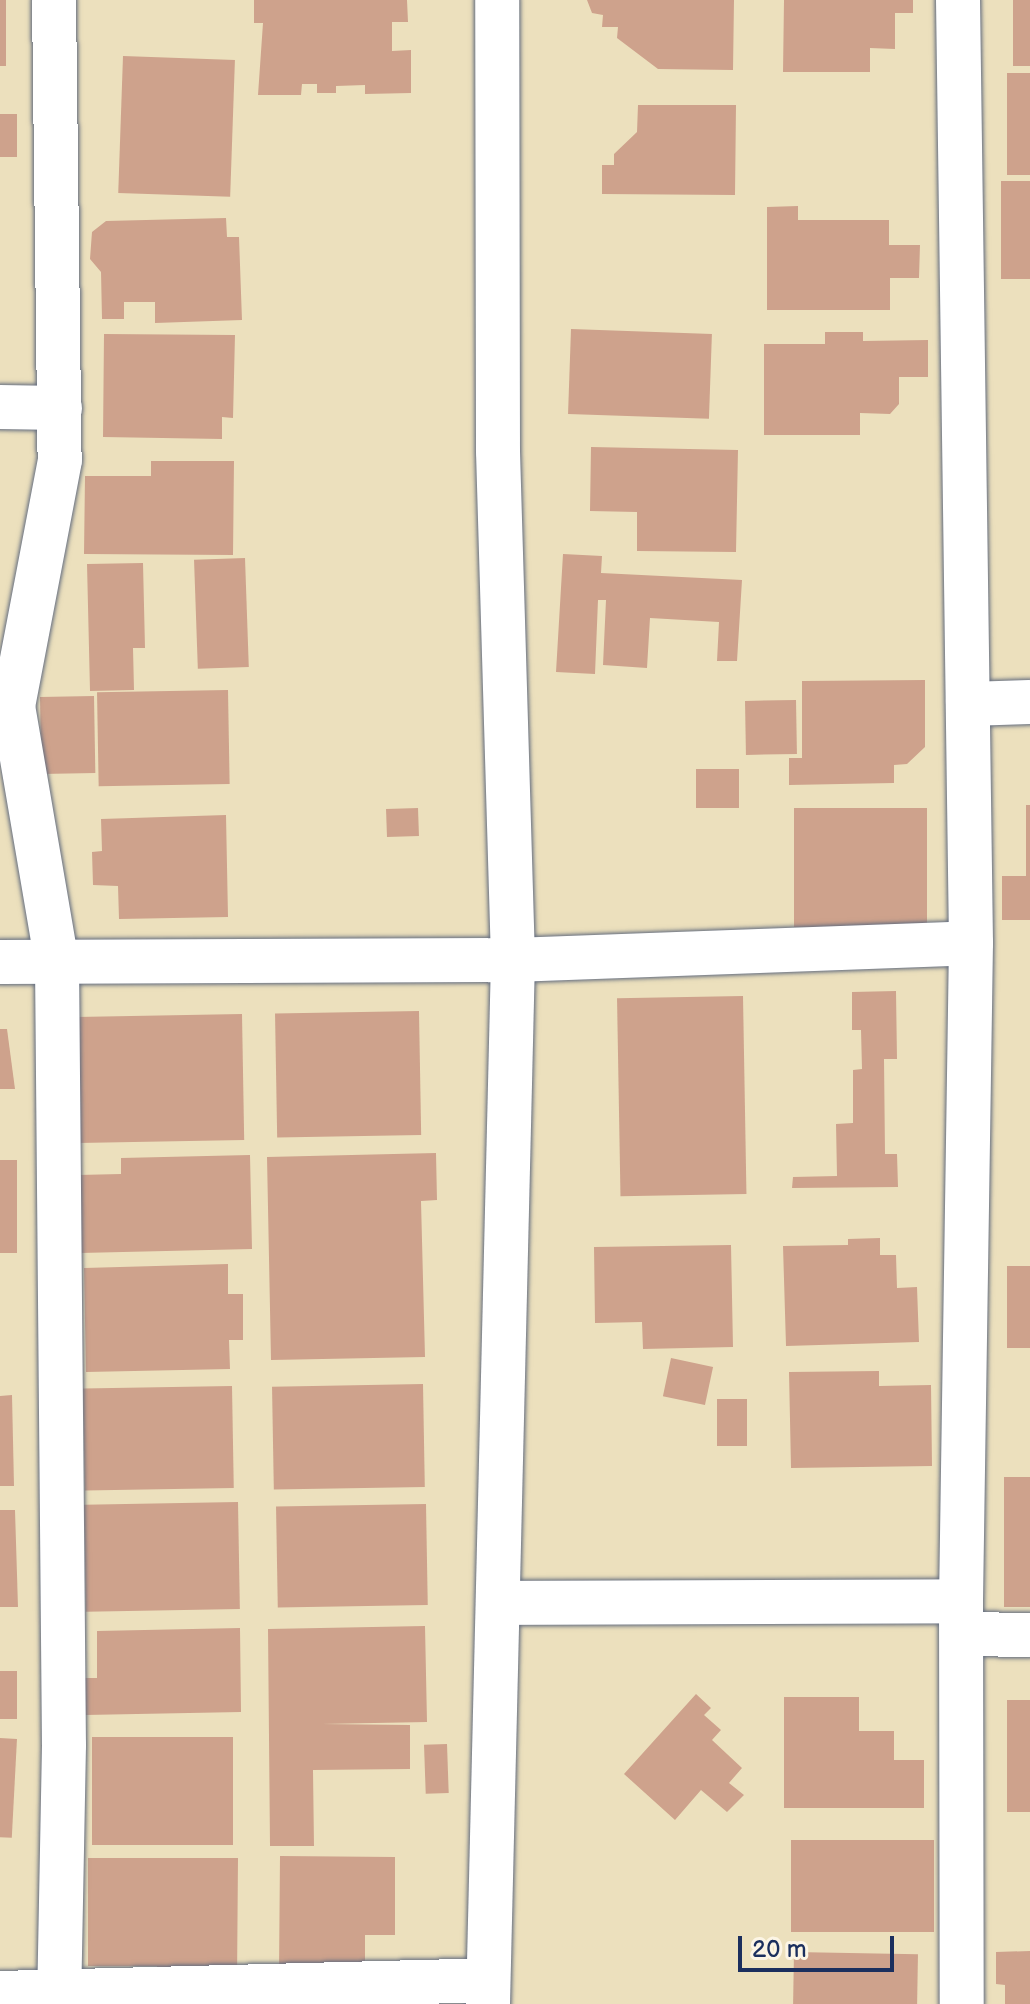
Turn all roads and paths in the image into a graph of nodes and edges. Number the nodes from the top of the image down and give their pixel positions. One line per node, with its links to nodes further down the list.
1 (54, 0): 5 (street)
2 (497, 0): 9 (street)
3 (958, 0): 7 (street)
4 (0, 407): 5 (street)
5 (60, 408): 11 (street)
6 (1030, 702): 7 (street)
7 (968, 704): 8 (street)
8 (971, 943): 9 (street); 13 (street)
9 (513, 960): 11 (street); 12 (street)
10 (0, 962): 11 (street)
11 (57, 963): 17 (street)
12 (499, 1603): 13 (street); 15 (street)
13 (961, 1617): 14 (street); 18 (street)
14 (1030, 1635)
15 (488, 1992): 17 (street)
16 (0, 1993): 17 (street)
17 (59, 1998)
18 (962, 2004)

